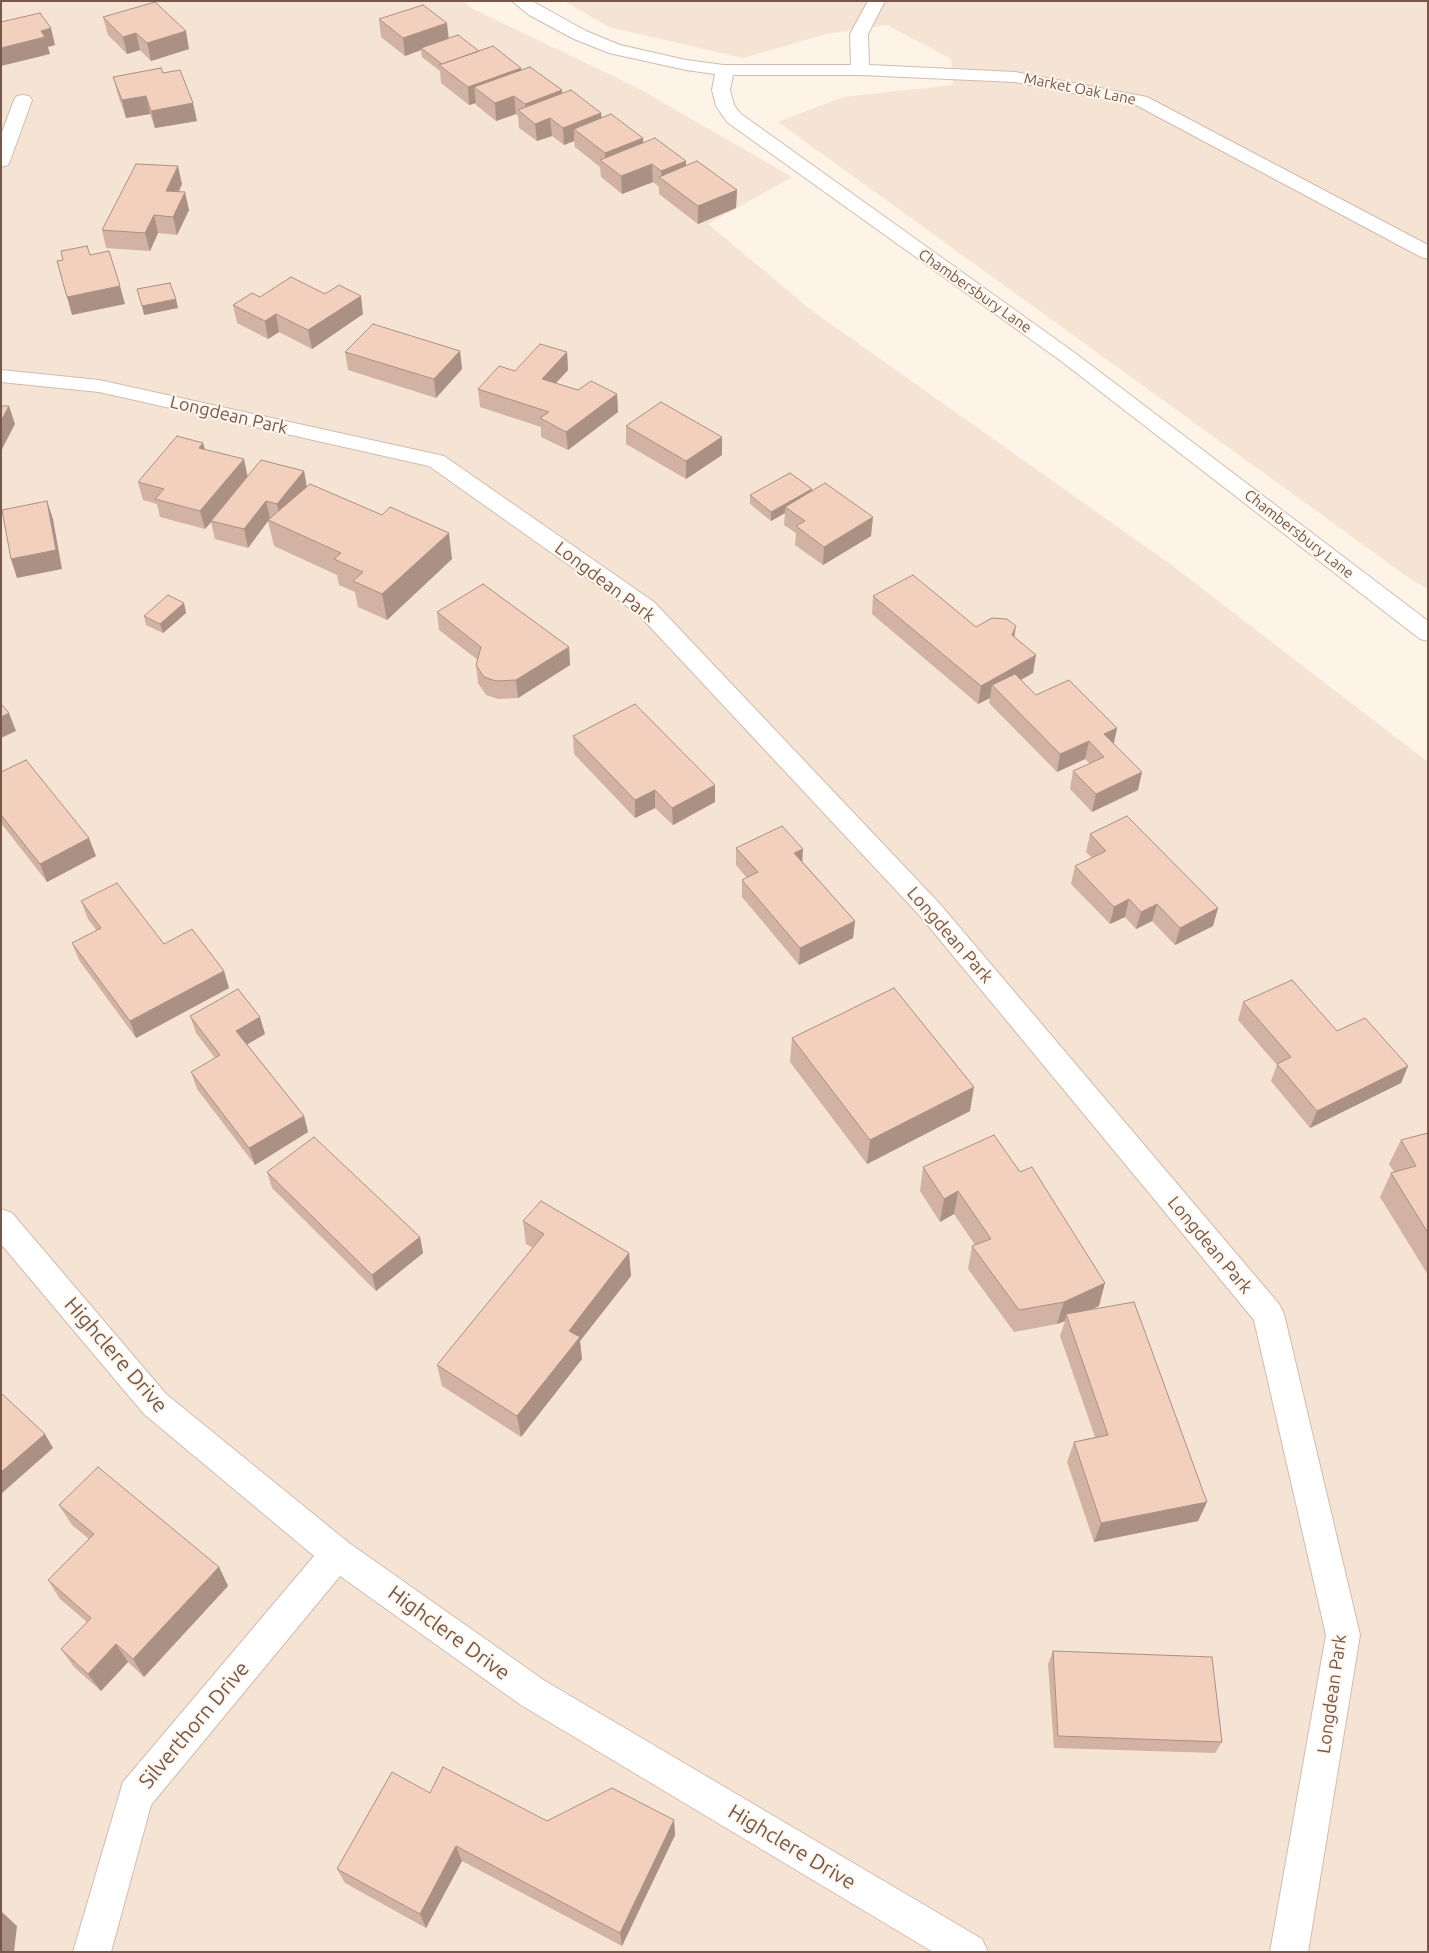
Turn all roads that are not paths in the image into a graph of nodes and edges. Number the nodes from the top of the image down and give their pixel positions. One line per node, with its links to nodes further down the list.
1 (520, 1): 3 (street)
2 (877, 1): 4 (street)
3 (725, 70): 4 (street, Market Oak Lane); 9 (street, Chambersbury Lane)
4 (860, 70): 7 (street, Market Oak Lane)
5 (23, 100): 6 (street)
6 (1, 161)
7 (1428, 253)
8 (1, 376): 14 (street, Longdean Park)
9 (1428, 633)
10 (1, 1222): 11 (street, Highclere Drive)
11 (337, 1554): 12 (street, Silverthorn Drive); 13 (street, Highclere Drive)
12 (92, 1952)
13 (970, 1952)
14 (1289, 1952)

